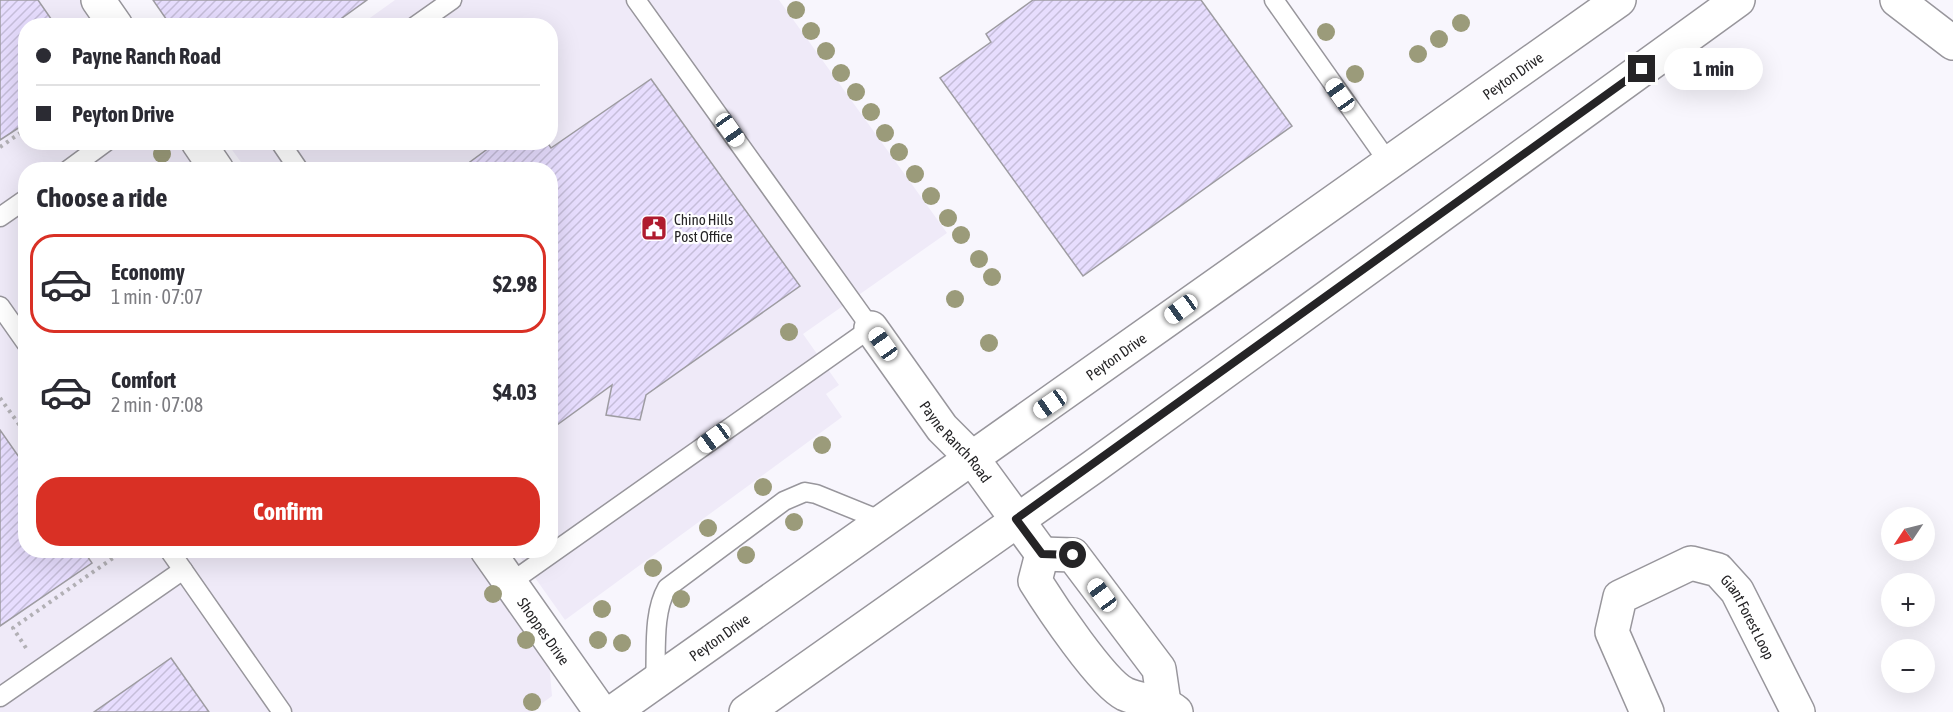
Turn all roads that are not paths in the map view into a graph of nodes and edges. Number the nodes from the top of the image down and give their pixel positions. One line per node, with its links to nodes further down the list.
1 (98, 0): 8 (main road)
2 (452, 0): 9 (lane)
3 (636, 0): 17 (lane)
4 (1274, 0): 13 (lane)
5 (1619, 0): 13 (main road, Peyton Drive)
6 (1738, 0): 20 (main road)
7 (1898, 0): 10 (main road)
8 (110, 18)
9 (426, 18)
10 (1953, 43)
11 (95, 150): 12 (lane)
12 (79, 162)
13 (1389, 163): 19 (main road, Peyton Drive)
14 (18, 205): 15 (lane)
15 (0, 217)
16 (0, 306): 18 (lane)
17 (871, 328): 19 (main road, Payne Ranch Road); 22 (lane)
18 (18, 332)
19 (972, 459): 20 (main road, Payne Ranch Road); 21 (main road, Peyton Drive)
20 (1016, 519): 23 (main road, Payne Ranch Road); 35 (main road)
21 (885, 522): 29 (main road, Peyton Drive); 29 (lane)
22 (558, 540)
23 (1042, 554): 31 (main road); 31 (main road)
24 (175, 558): 27 (lane)
25 (493, 558): 28 (main road, Shoppes Drive)
26 (537, 558): 28 (lane)
27 (183, 570): 30 (lane); 32 (lane)
28 (510, 583): 33 (main road, Shoppes Drive)
29 (655, 683): 34 (main road, Peyton Drive)
30 (0, 697)
31 (1170, 707)
32 (282, 712)
33 (602, 712)
34 (613, 712)
35 (746, 712)
36 (1647, 712): 37 (main road, Giant Forest Loop)
37 (1797, 712)

